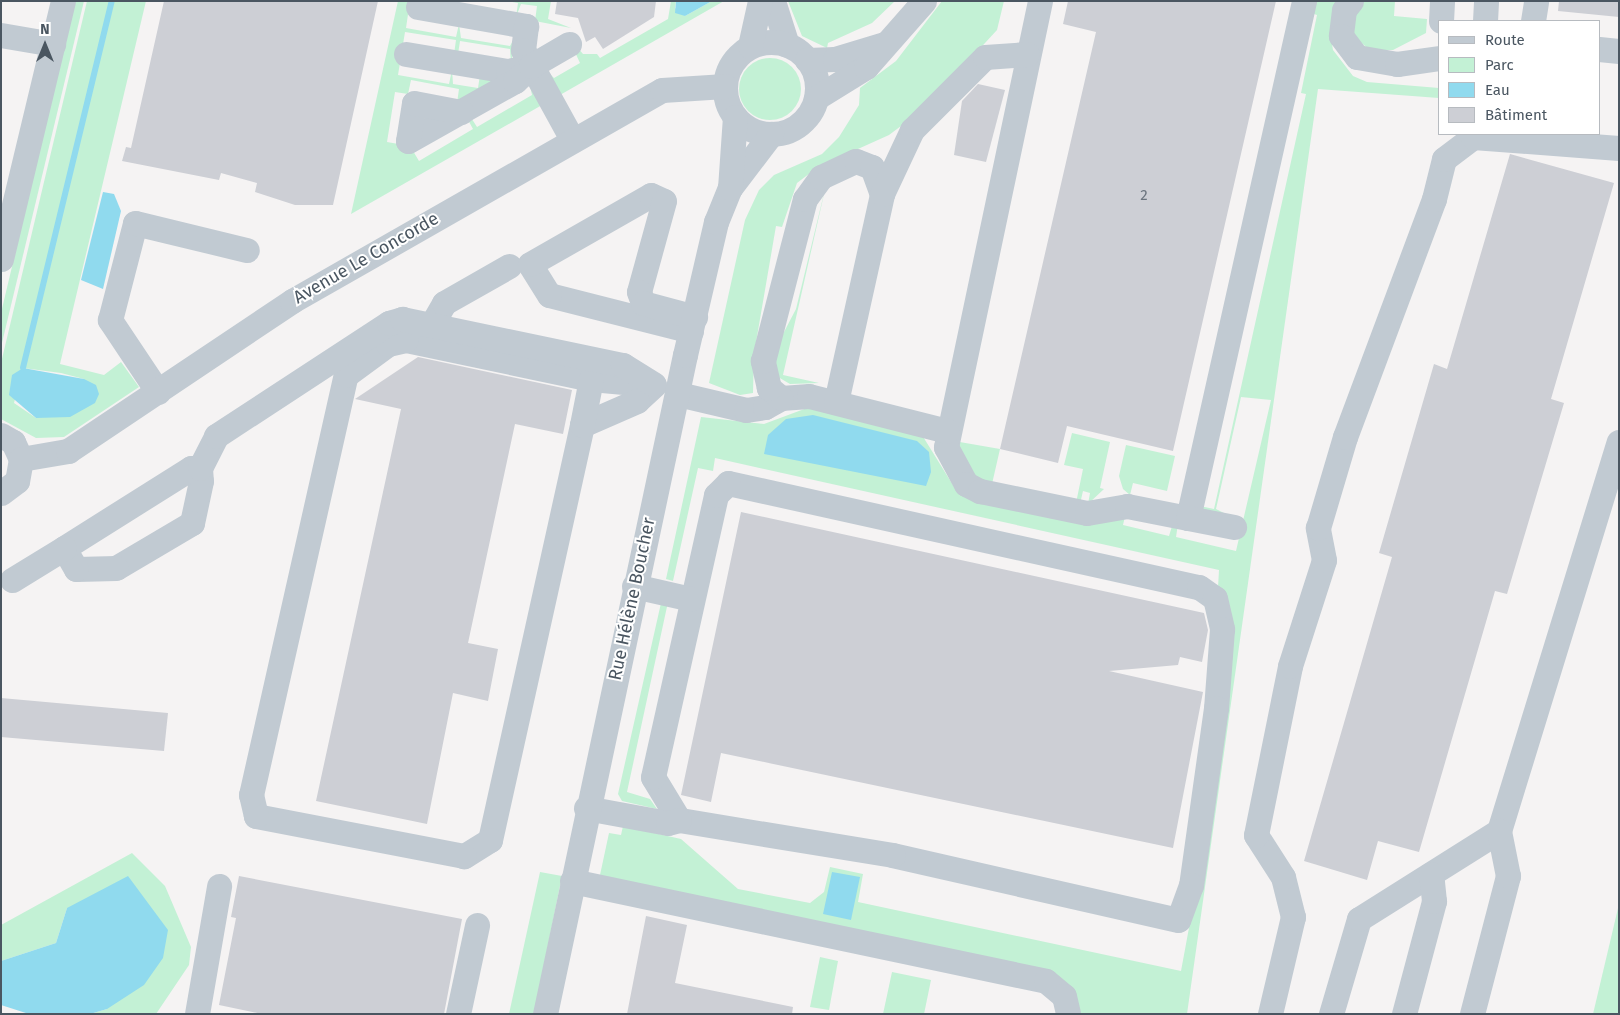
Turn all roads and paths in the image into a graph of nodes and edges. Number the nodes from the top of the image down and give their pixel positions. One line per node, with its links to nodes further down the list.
1 (63, 1): 20 (street)
2 (760, 1): 24 (street)
3 (773, 1): 22 (street)
4 (924, 1): 23 (street)
5 (1040, 1): 28 (street)
6 (1304, 1): 60 (street)
7 (1351, 1): 29 (street)
8 (1442, 1): 14 (street)
9 (1457, 1): 15 (street)
10 (1472, 1): 16 (street)
11 (1486, 1): 17 (street)
12 (1536, 1): 18 (street)
13 (418, 7): 31 (street)
14 (1441, 20)
15 (1457, 20)
16 (1472, 20)
17 (1485, 20)
18 (1533, 20)
19 (1, 35): 20 (street)
20 (53, 44): 42 (street)
21 (569, 44): 31 (street)
22 (787, 44): 24 (street); 30 (street)
23 (884, 44): 30 (street); 33 (street)
24 (750, 46): 32 (street)
25 (1600, 49): 26 (street)
26 (1619, 51)
27 (406, 54): 31 (street)
28 (1027, 54): 40 (street); 54 (street)
29 (1438, 58)
30 (808, 60): 33 (street)
31 (531, 66): 34 (street); 37 (street)
32 (725, 86): 35 (street, Rue Hélène Boucher); 37 (street, Avenue Le Concorde)
33 (816, 98): 36 (street)
34 (461, 112)
35 (735, 116): 36 (street); 39 (street, Rue Hélène Boucher)
36 (770, 134): 39 (street, Rue Hélène Boucher)
37 (572, 139): 49 (street, Avenue Le Concorde)
38 (1619, 148): 77 (street)
39 (730, 188): 46 (street, Rue Hélène Boucher)
40 (882, 194): 51 (street); 52 (street)
41 (247, 250): 49 (street)
42 (2, 255)
43 (509, 266): 45 (street)
44 (631, 302): 44 (street); 46 (street)
45 (432, 324): 48 (street); 58 (street)
46 (693, 324): 50 (street, Rue Hélène Boucher)
47 (591, 379): 48 (street); 53 (street); 53 (street)
48 (654, 385): 50 (street); 53 (street)
49 (158, 392): 57 (street, Avenue Le Concorde)
50 (678, 392): 51 (street); 64 (street, Rue Hélène Boucher)
51 (781, 398): 52 (street)
52 (836, 402): 54 (street)
53 (582, 425)
54 (946, 431): 60 (street)
55 (1, 435): 57 (street)
56 (1619, 442): 68 (street)
57 (21, 459): 59 (street)
58 (200, 468): 62 (street); 62 (street)
59 (1, 492)
60 (1188, 518): 61 (street)
61 (1234, 527)
62 (64, 548): 63 (street)
63 (12, 580)
64 (634, 586): 65 (street); 66 (street, Rue Hélène Boucher)
65 (690, 599): 67 (street); 67 (street)
66 (586, 808): 67 (street); 70 (street, Rue Hélène Boucher)
67 (679, 820)
68 (1499, 831): 69 (street); 80 (street)
69 (1431, 874): 78 (street); 79 (street)
70 (572, 881): 75 (street, Rue Hélène Boucher); 76 (street)
71 (219, 886): 73 (street)
72 (477, 925): 74 (street)
73 (197, 1014)
74 (458, 1014)
75 (545, 1014)
76 (1068, 1014)
77 (1270, 1014)
78 (1331, 1014)
79 (1404, 1014)
80 (1472, 1014)

